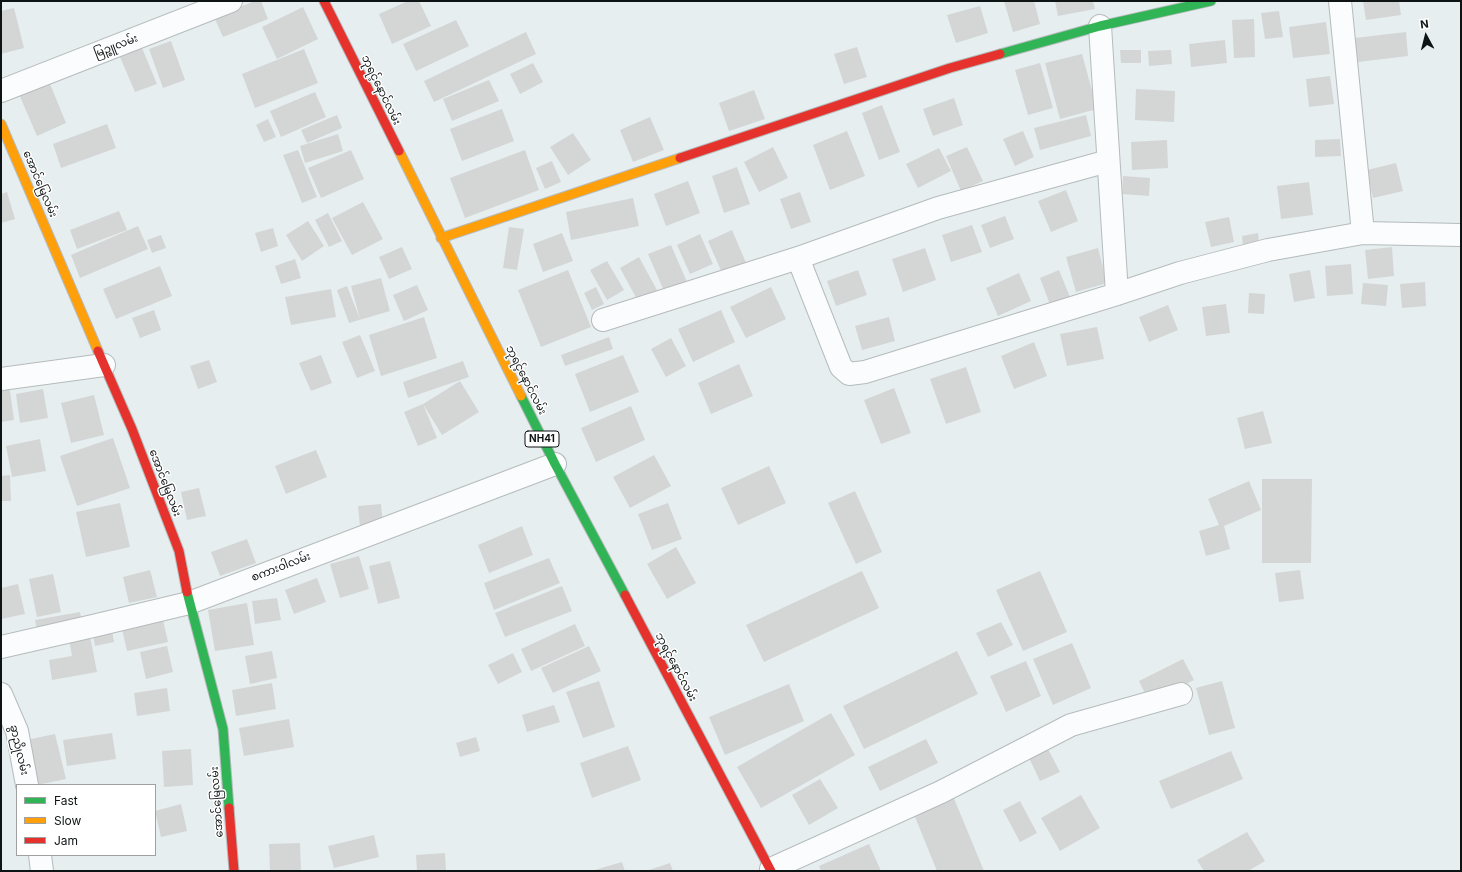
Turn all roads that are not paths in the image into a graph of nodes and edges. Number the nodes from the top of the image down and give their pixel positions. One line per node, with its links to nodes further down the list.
1 (231, 1): 6 (street, မြဉ္ဇူလမ်း)
2 (324, 1): 11 (main road, ဘုရင့်နောင်လမ်း / NH41)
3 (1211, 1): 5 (main road)
4 (1340, 1): 9 (street)
5 (1100, 26): 8 (street); 11 (main road)
6 (1, 91)
7 (1, 124): 15 (main road, အောင်မြေလမ်း)
8 (1108, 161): 12 (street); 13 (street)
9 (1363, 233): 10 (street); 13 (street)
10 (1461, 235)
11 (441, 238): 17 (main road, ဘုရင့်နောင်လမ်း / NH41)
12 (798, 258): 13 (street); 14 (street)
13 (1117, 294)
14 (603, 320)
15 (104, 365): 16 (street); 18 (main road, အောင်မြေလမ်း)
16 (1, 379)
17 (554, 464): 18 (street, စကားဝါလမ်း); 24 (main road, ဘုရင့်နောင်လမ်း / NH41)
18 (189, 603): 19 (street, စကားဝါလမ်း); 26 (main road, အောင်မြေလမ်း)
19 (1, 647)
20 (1, 694): 22 (street, ခွာညိုလမ်း)
21 (1181, 694): 24 (street)
22 (27, 784)
23 (40, 856): 25 (street)
24 (771, 870)
25 (42, 871)
26 (234, 871)

